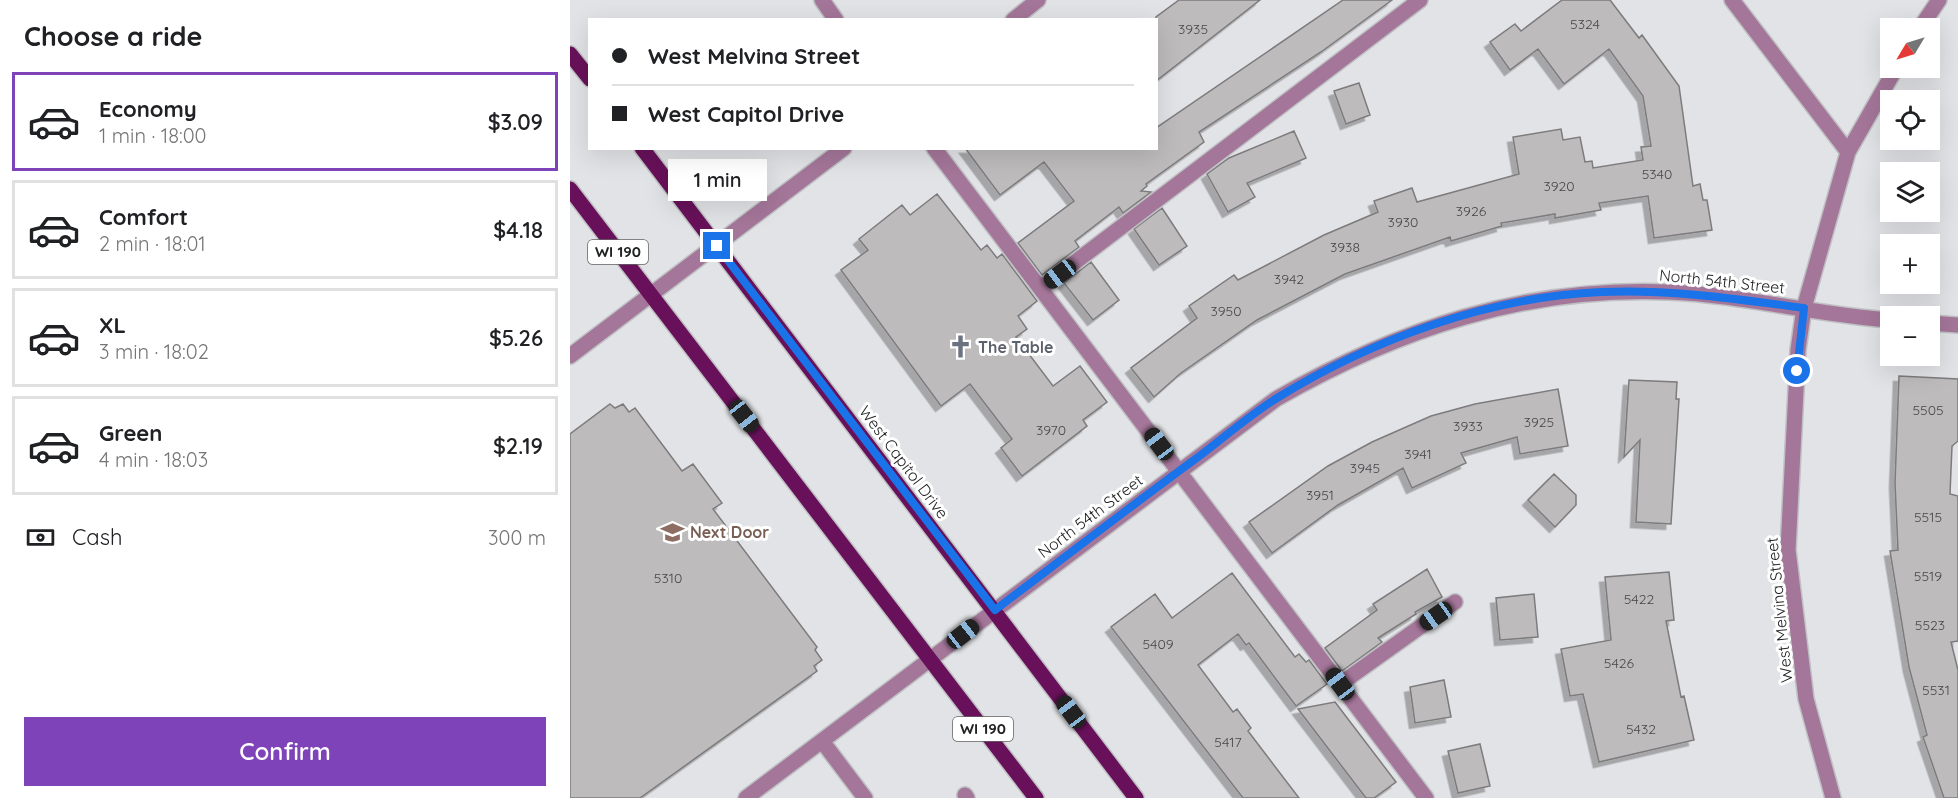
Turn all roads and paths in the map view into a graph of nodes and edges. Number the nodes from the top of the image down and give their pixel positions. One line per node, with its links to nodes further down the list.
1 (822, 0): 6 (street)
2 (1038, 0): 7 (street)
3 (1420, 0): 18 (street)
4 (1732, 0): 15 (street)
5 (1939, 0): 8 (street)
6 (835, 18)
7 (1016, 18)
8 (1927, 18)
9 (570, 54): 10 (main road)
10 (588, 76)
11 (1890, 78): 15 (street, West Melvina Street)
12 (644, 150): 17 (main road, West Capitol Drive)
13 (841, 150): 17 (street)
14 (936, 150): 18 (street)
15 (1848, 152): 20 (street, West Melvina Street)
16 (570, 189): 19 (main road, WI 190)
17 (717, 246): 19 (street); 27 (main road, West Capitol Drive)
18 (1041, 288): 25 (street)
19 (650, 296): 24 (street); 28 (main road, WI 190)
20 (1804, 308): 21 (street, North 54th Street); 25 (street, North 54th Street); 36 (street, West Melvina Street)
21 (1880, 319)
22 (1940, 324): 23 (street)
23 (1958, 325)
24 (570, 356)
25 (1179, 471): 27 (street, North 54th Street); 29 (street)
26 (1455, 602): 29 (street)
27 (995, 610): 28 (street, North 54th Street); 34 (main road, West Capitol Drive)
28 (931, 659): 30 (street, North 54th Street); 33 (main road, WI 190)
29 (1340, 684): 35 (street)
30 (822, 741): 31 (street, North 54th Street); 32 (street)
31 (746, 798)
32 (865, 798)
33 (1036, 798)
34 (1137, 798)
35 (1426, 798)
36 (1833, 798)

